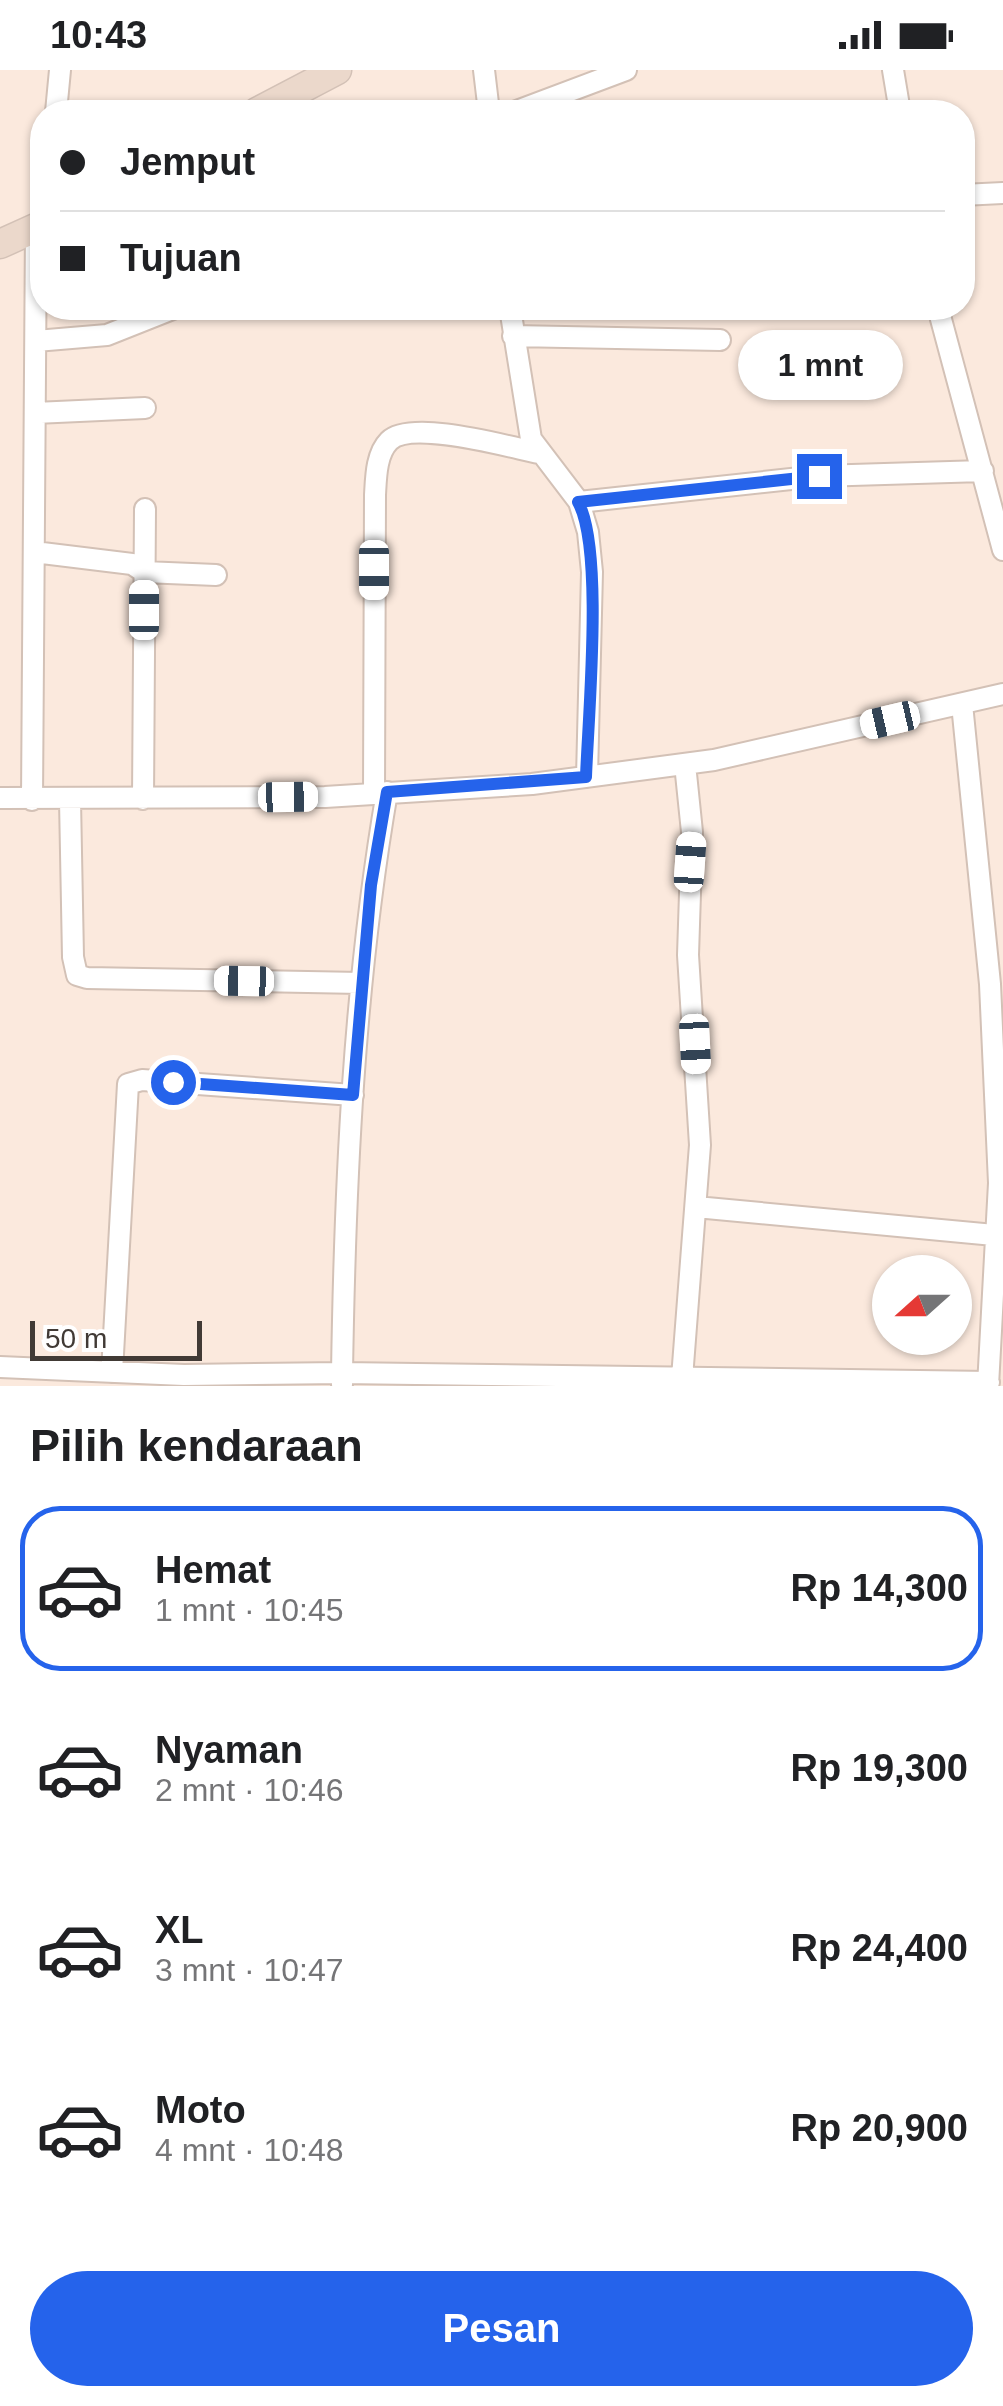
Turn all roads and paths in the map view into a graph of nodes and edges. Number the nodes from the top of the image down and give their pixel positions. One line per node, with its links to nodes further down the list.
1 (60, 70): 6 (street)
2 (337, 70): 7 (main road)
3 (484, 70): 8 (street)
4 (626, 70): 9 (street)
5 (893, 70): 10 (street)
6 (57, 100)
7 (280, 100)
8 (488, 100)
9 (546, 100)
10 (898, 100)
11 (1003, 193): 12 (street)
12 (975, 194)
13 (30, 230): 14 (main road)
14 (0, 244)
15 (37, 320): 21 (street)
16 (145, 320): 21 (street)
17 (511, 320): 19 (street)
18 (941, 320): 25 (street)
19 (513, 336): 20 (street); 24 (street)
20 (720, 340)
21 (36, 341): 23 (street)
22 (145, 408): 23 (street)
23 (35, 413): 29 (street)
24 (539, 453): 26 (street); 36 (street)
25 (983, 470): 26 (street); 28 (street)
26 (578, 502): 35 (street)
27 (145, 509): 30 (street)
28 (1003, 550)
29 (34, 552): 30 (street); 38 (street)
30 (144, 572): 31 (street); 40 (street)
31 (216, 575)
32 (1003, 694): 33 (street)
33 (962, 704): 34 (street); 43 (street)
34 (686, 764): 35 (street); 44 (street)
35 (586, 777): 36 (street)
36 (380, 793): 40 (street); 41 (street)
37 (0, 798): 38 (street)
38 (32, 800): 39 (street)
39 (70, 800): 40 (street); 41 (street)
40 (143, 800)
41 (362, 983): 42 (street)
42 (353, 1095): 47 (street); 49 (street)
43 (1001, 1182): 45 (street)
44 (696, 1207): 45 (street); 48 (street)
45 (994, 1235): 51 (street)
46 (0, 1366): 47 (street)
47 (112, 1372): 49 (street)
48 (682, 1378): 50 (street); 51 (street)
49 (342, 1379): 50 (street)
50 (643, 1381)
51 (988, 1384)

